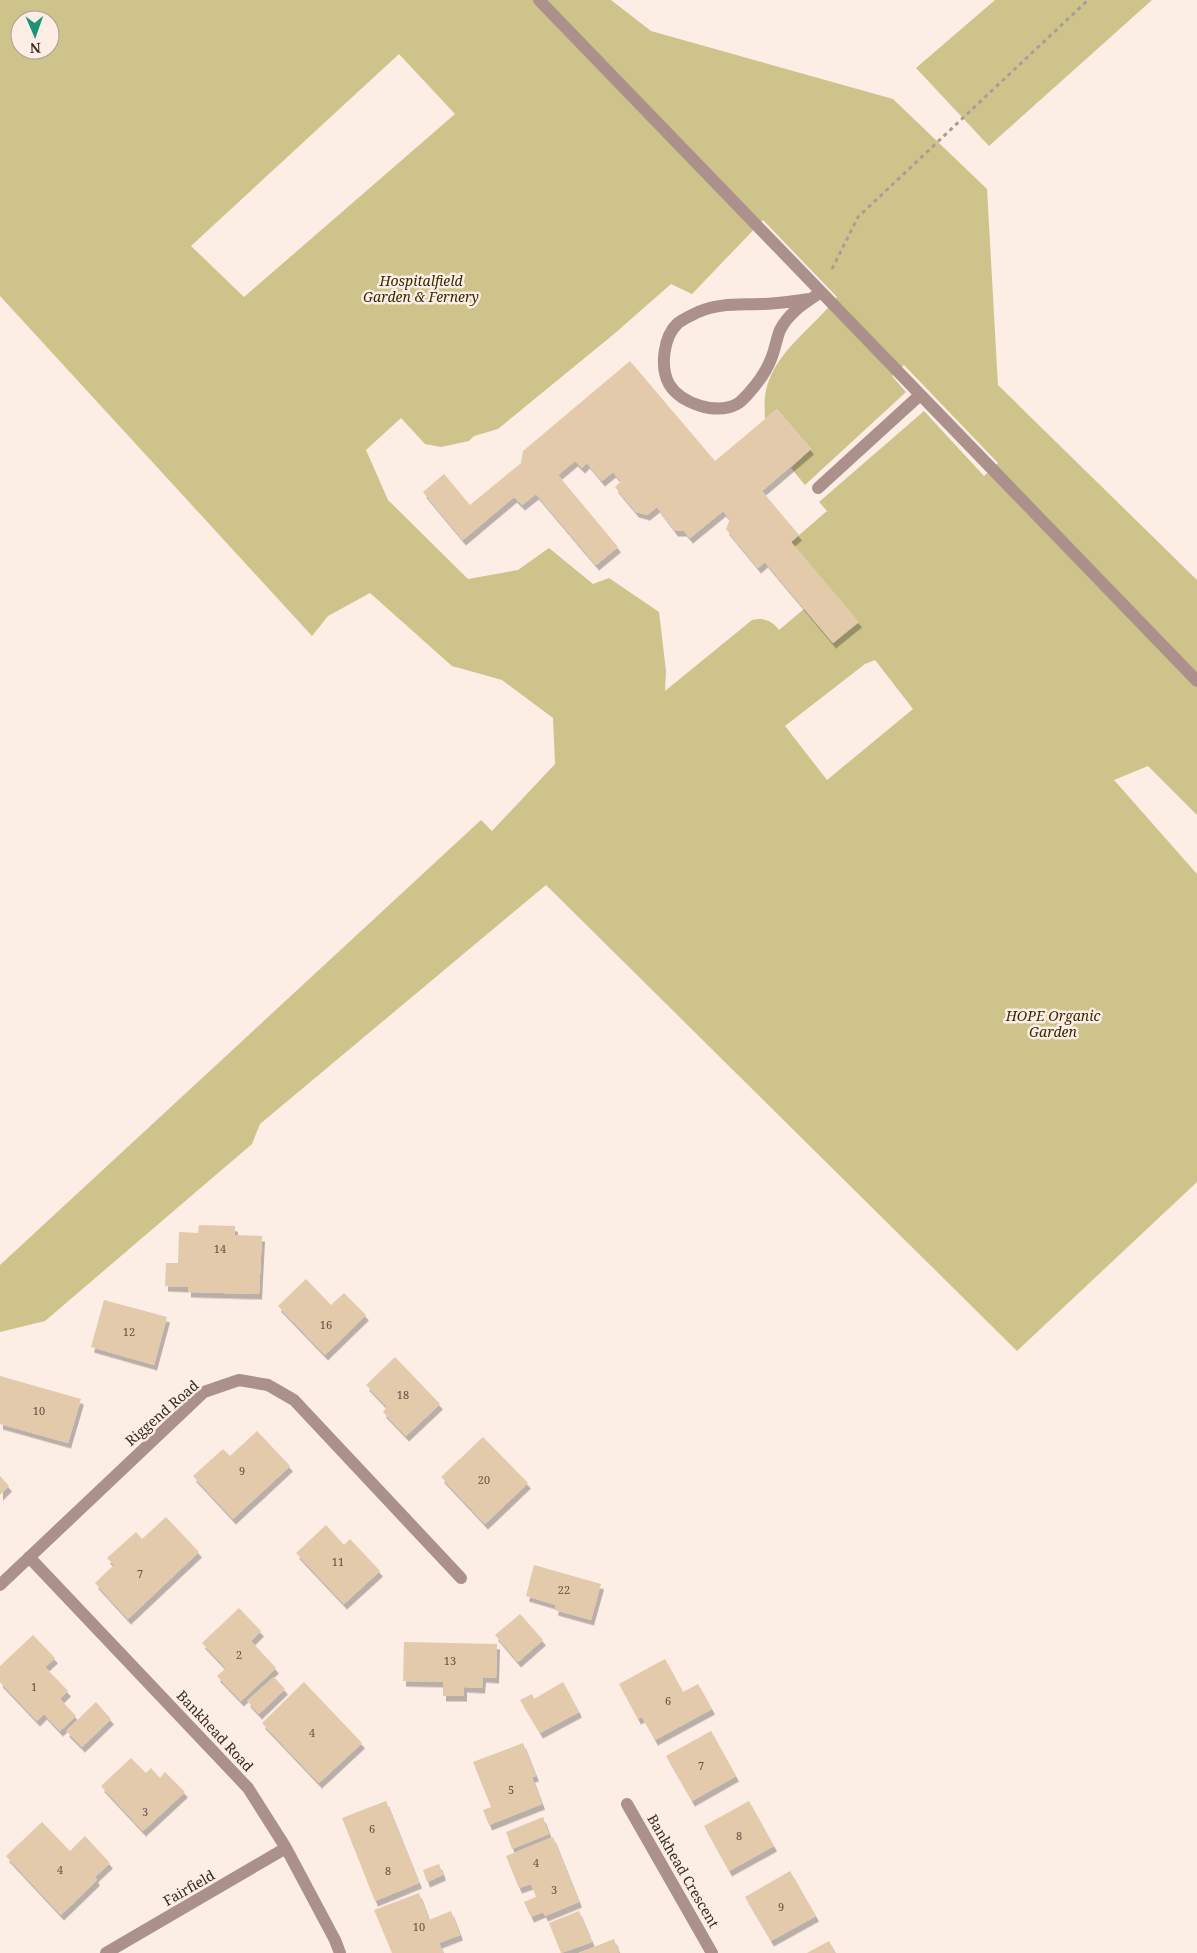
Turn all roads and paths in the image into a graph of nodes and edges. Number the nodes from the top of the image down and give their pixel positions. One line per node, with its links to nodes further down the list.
1 (539, 0): 3 (street)
2 (1088, 0): 3 (path)
3 (821, 292): 4 (street); 5 (street)
4 (810, 299): 4 (street)
5 (920, 395): 6 (street); 7 (street)
6 (818, 488)
7 (1197, 681)
8 (29, 1556): 9 (street, Riggend Road); 10 (street, Riggend Road); 12 (street, Bankhead Road)
9 (461, 1578)
10 (0, 1584)
11 (627, 1804): 15 (street, Bankhead Crescent)
12 (286, 1848): 13 (street, Fairfield); 14 (street, Bankhead Road)
13 (106, 1953)
14 (340, 1953)
15 (712, 1953)

